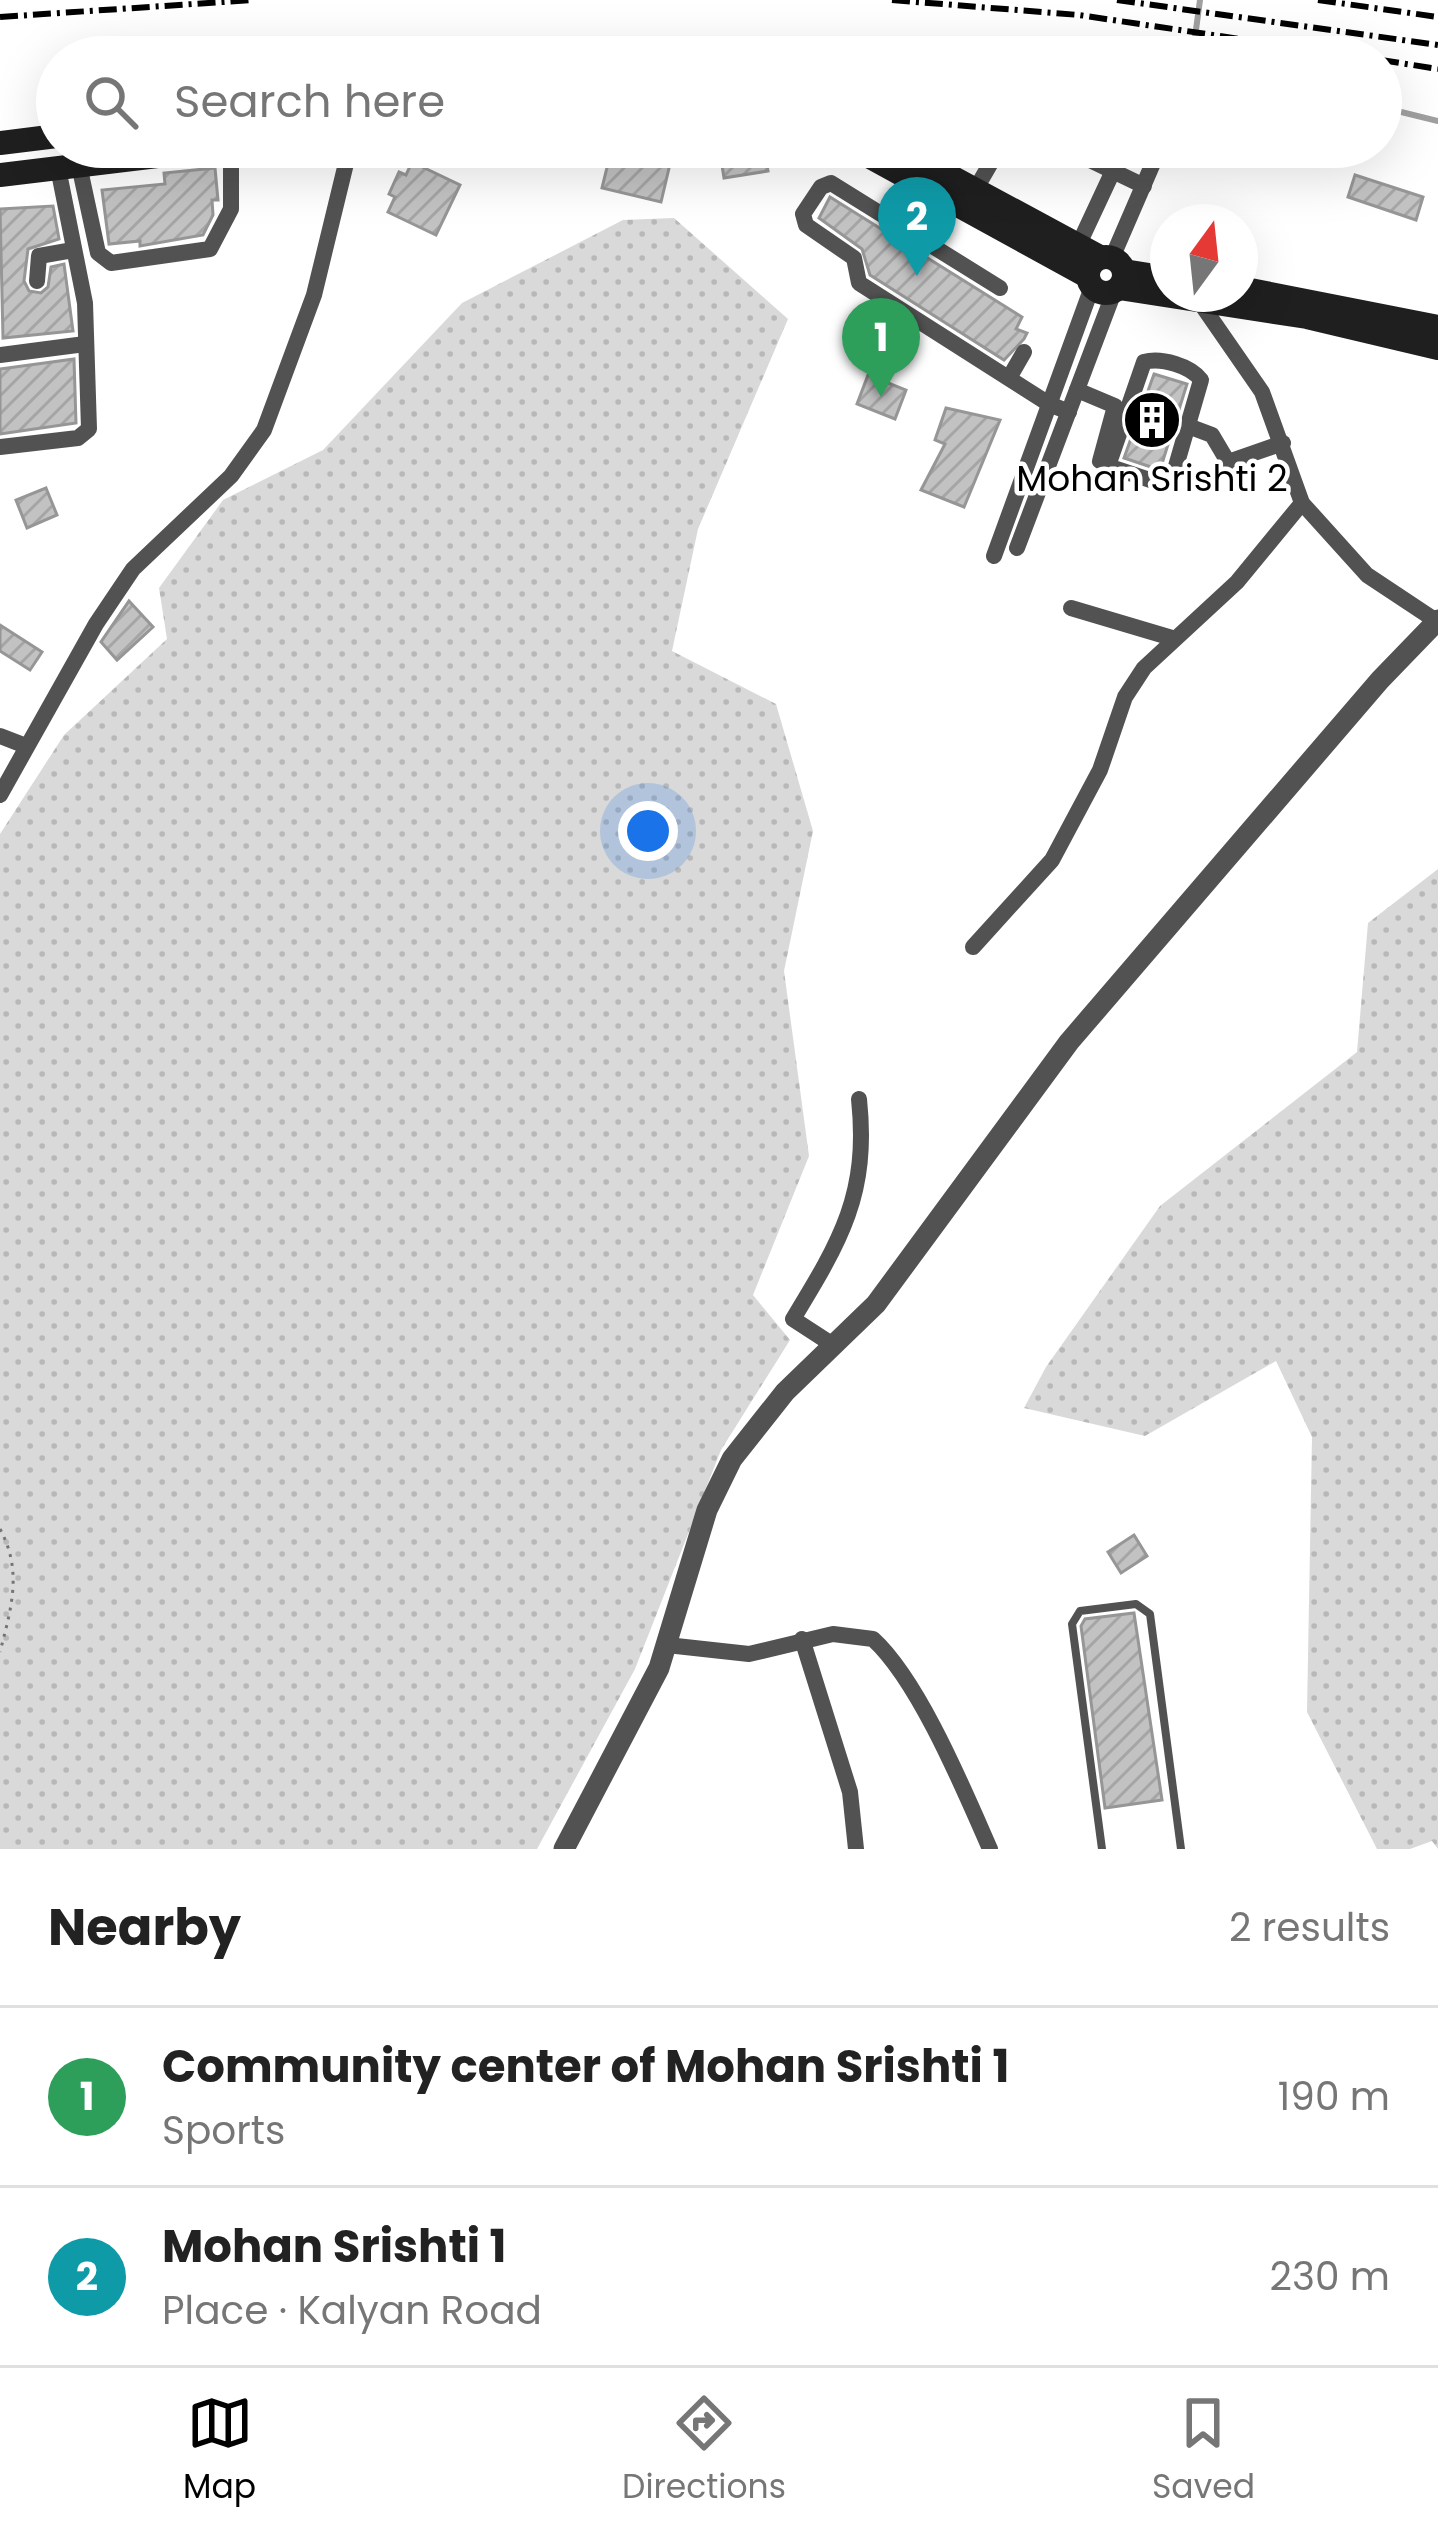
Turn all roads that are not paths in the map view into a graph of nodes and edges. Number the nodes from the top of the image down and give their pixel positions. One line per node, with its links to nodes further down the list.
1 (36, 138): 2 (main road)
2 (0, 142)
3 (54, 168): 14 (main road)
4 (69, 168): 19 (street)
5 (70, 168): 6 (street)
6 (232, 168)
7 (345, 168): 48 (street)
8 (887, 168): 17 (main road)
9 (932, 168): 16 (main road)
10 (988, 168): 16 (street)
11 (1107, 168): 13 (street)
12 (1151, 168): 15 (street)
13 (1113, 171): 15 (street); 20 (street)
14 (0, 175)
15 (1144, 186): 20 (street)
16 (974, 192): 20 (main road)
17 (932, 195): 18 (street); 20 (main road)
18 (910, 232): 24 (street); 33 (street)
19 (73, 250): 22 (street); 29 (street)
20 (1103, 272): 21 (main road); 23 (main road); 34 (street); 35 (street)
21 (1150, 276)
22 (37, 281)
23 (1150, 285)
24 (1000, 288)
25 (1258, 290): 28 (main road)
26 (1258, 308): 30 (main road)
27 (1209, 312): 38 (street)
28 (1438, 327)
29 (85, 344): 32 (street); 39 (street)
30 (1438, 348)
31 (1024, 352): 33 (street)
32 (0, 355)
33 (1009, 378): 35 (street)
34 (1077, 390): 36 (street); 40 (street)
35 (1049, 404): 36 (street); 43 (street)
36 (1069, 412): 42 (street)
37 (1188, 426): 38 (street); 40 (street); 40 (street)
38 (1283, 442): 41 (street)
39 (0, 447)
40 (1108, 466)
41 (1302, 503): 45 (street); 46 (street)
42 (1017, 548)
43 (994, 556)
44 (1071, 608): 46 (street)
45 (1438, 622): 52 (street)
46 (1172, 638): 50 (street)
47 (0, 736): 48 (street)
48 (26, 746): 49 (street)
49 (0, 795)
50 (973, 947)
51 (859, 1099): 52 (street)
52 (833, 1345): 54 (street)
53 (802, 1639): 54 (street); 56 (street); 57 (street)
54 (667, 1645): 55 (street)
55 (564, 1849)
56 (856, 1849)
57 (990, 1849)
58 (1102, 1849): 59 (lane)
59 (1181, 1849)

